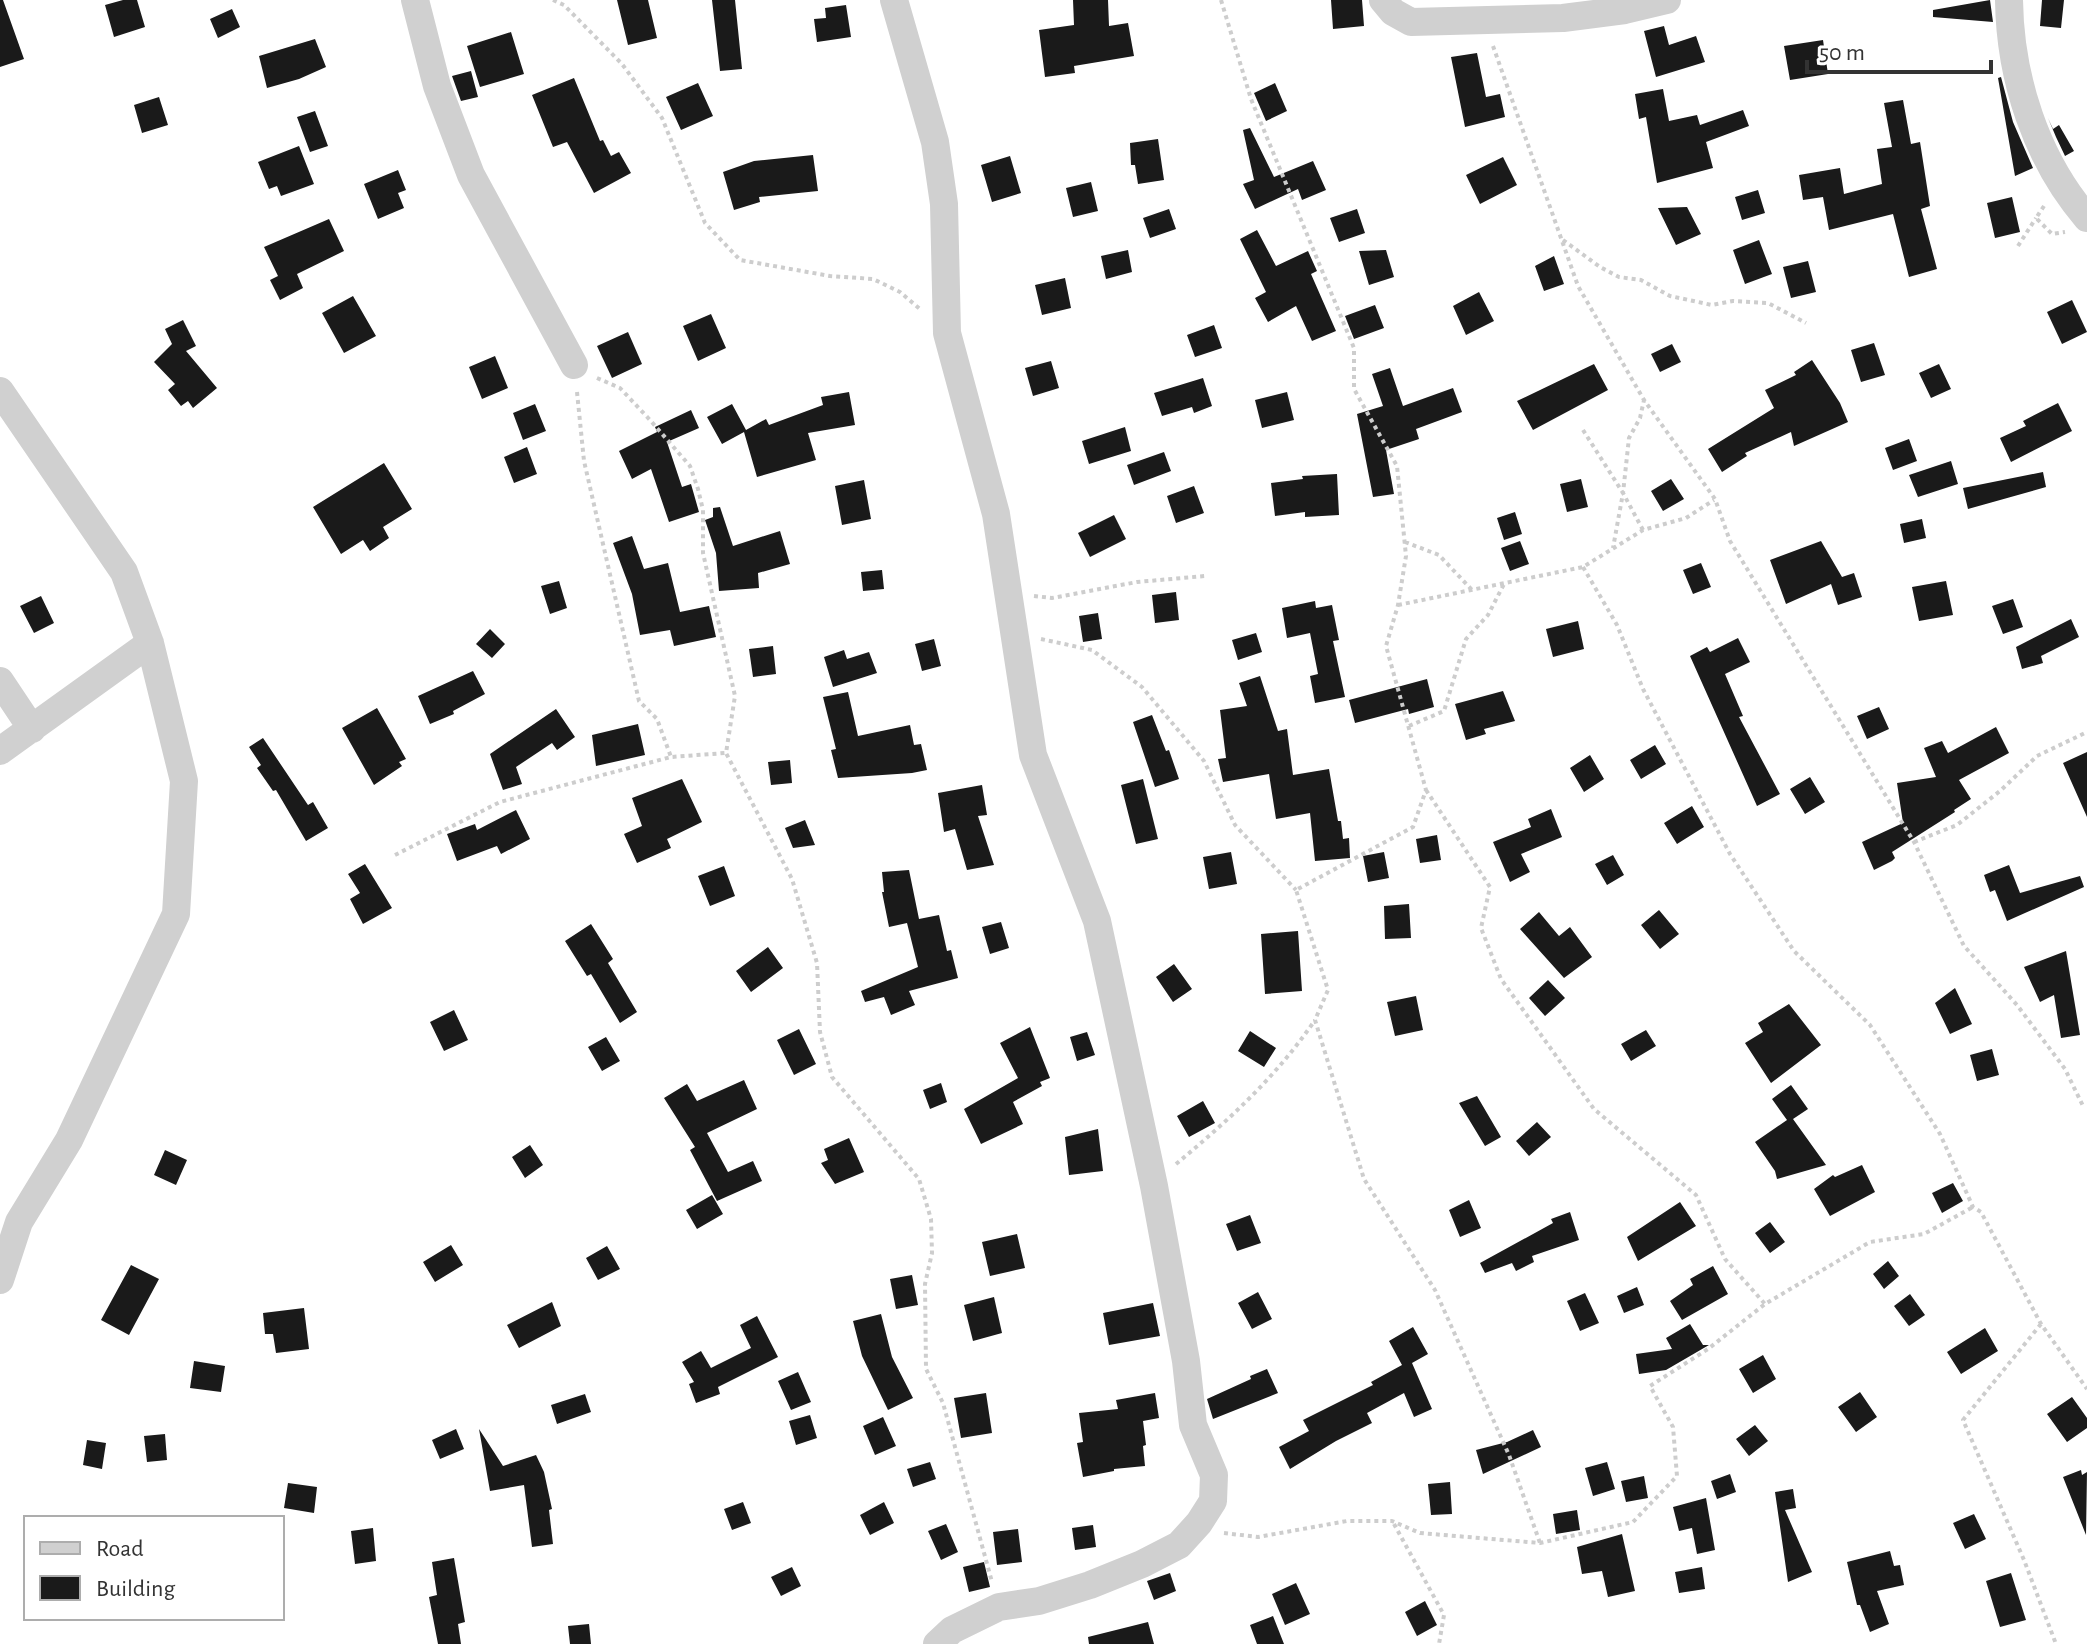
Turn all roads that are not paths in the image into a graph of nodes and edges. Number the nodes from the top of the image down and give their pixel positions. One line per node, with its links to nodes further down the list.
1 (415, 0): 7 (street)
2 (894, 0): 14 (street)
3 (1383, 0): 4 (street)
4 (1667, 0)
5 (2009, 0): 6 (street)
6 (2087, 218)
7 (574, 365)
8 (0, 391): 9 (street)
9 (150, 643): 11 (street); 13 (street)
10 (0, 681): 11 (street)
11 (32, 729): 12 (street)
12 (0, 751)
13 (0, 1280)
14 (937, 1644)

